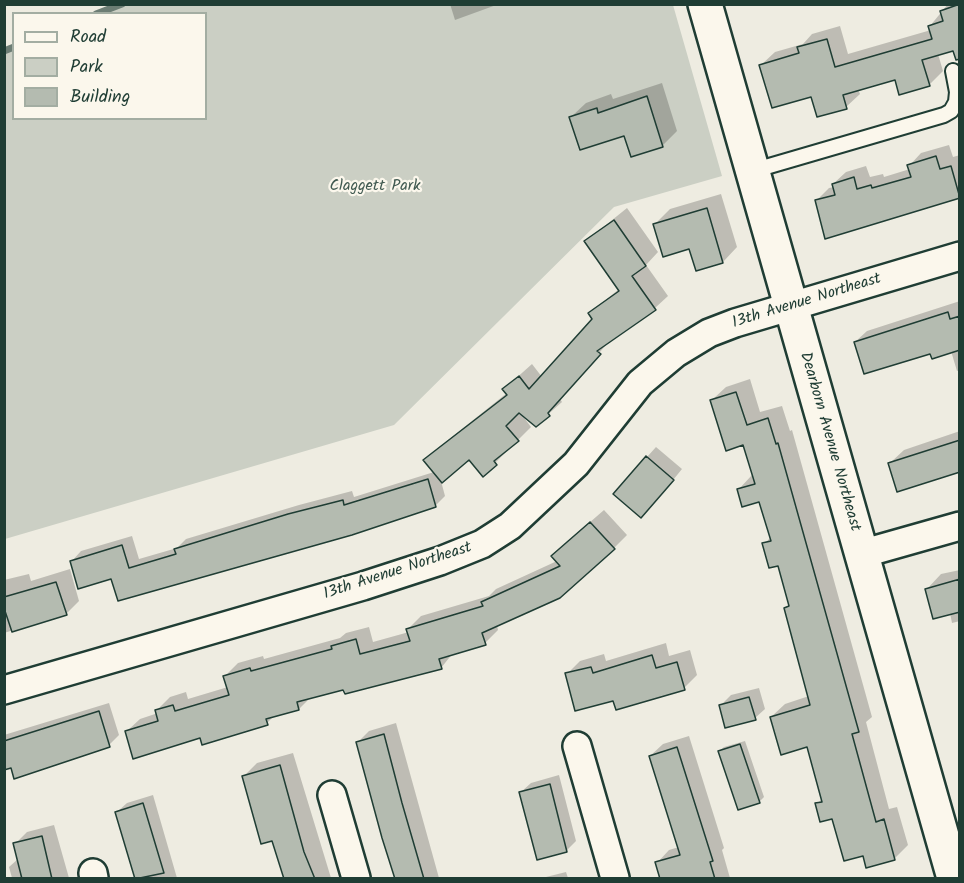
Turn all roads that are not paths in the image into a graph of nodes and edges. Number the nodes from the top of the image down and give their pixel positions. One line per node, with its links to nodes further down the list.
1 (705, 4): 3 (street, Dearborn Avenue Northeast)
2 (952, 71): 3 (lane)
3 (752, 171): 5 (street, Dearborn Avenue Northeast)
4 (960, 256): 5 (street, 13th Avenue Northeast)
5 (791, 305): 7 (street, Dearborn Avenue Northeast); 8 (street, 13th Avenue Northeast)
6 (960, 526): 7 (street)
7 (861, 554): 11 (street, Dearborn Avenue Northeast)
8 (4, 690)
9 (577, 746): 13 (street)
10 (332, 795): 12 (street)
11 (952, 843): 14 (street, Dearborn Avenue Northeast)
12 (356, 879)
13 (615, 879)
14 (954, 879)

